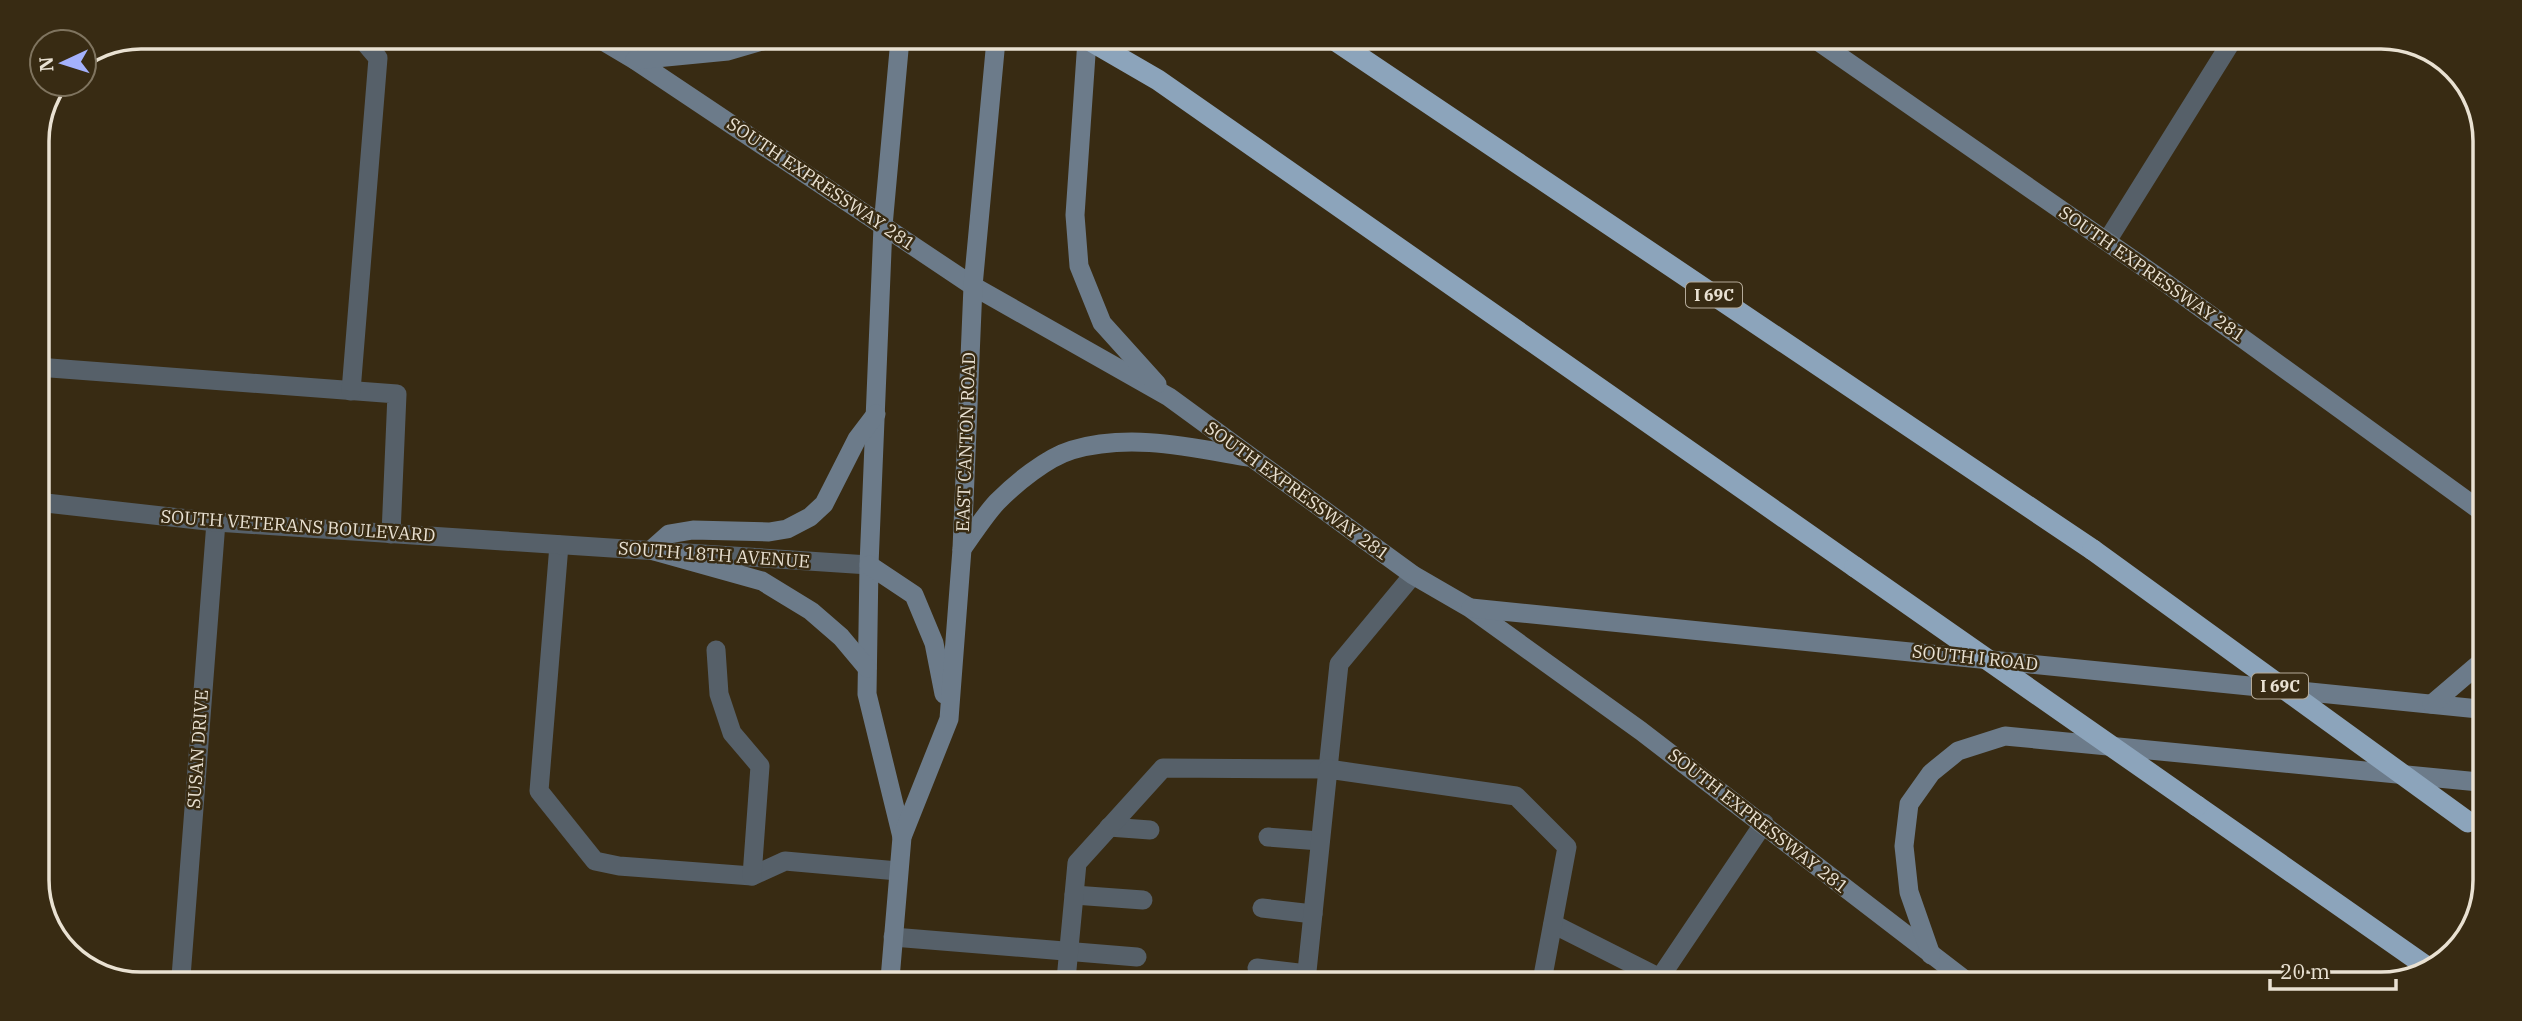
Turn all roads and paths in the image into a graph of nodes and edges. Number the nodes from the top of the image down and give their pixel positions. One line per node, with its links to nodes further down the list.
1 (371, 49): 16 (street)
2 (616, 49): 11 (main road, SOUTH EXPRESSWAY 281)
3 (735, 49): 11 (main road)
4 (899, 49): 12 (main road, EAST CANTON ROAD)
5 (995, 49): 14 (main road, EAST CANTON ROAD)
6 (1087, 49): 17 (main road)
7 (1104, 49): 56 (highway, bridge)
8 (1348, 49): 39 (highway, I 69C, bridge)
9 (1828, 49): 13 (main road, SOUTH EXPRESSWAY 281)
10 (2227, 49): 13 (street)
11 (635, 60): 12 (main road, SOUTH EXPRESSWAY 281)
12 (883, 226): 14 (main road, SOUTH EXPRESSWAY 281); 18 (main road, EAST CANTON ROAD)
13 (2107, 241): 21 (main road, SOUTH EXPRESSWAY 281)
14 (973, 286): 17 (main road, SOUTH EXPRESSWAY 281); 25 (main road, EAST CANTON ROAD)
15 (49, 368): 16 (street)
16 (351, 391): 23 (street)
17 (1169, 397): 19 (main road, SOUTH EXPRESSWAY 281)
18 (876, 414): 26 (main road); 27 (main road, EAST CANTON ROAD)
19 (1252, 458): 25 (main road); 28 (main road, SOUTH EXPRESSWAY 281)
20 (49, 503): 22 (street, SOUTH VETERANS BOULEVARD)
21 (2473, 505)
22 (216, 522): 23 (street, SOUTH VETERANS BOULEVARD); 58 (street, SUSAN DRIVE)
23 (391, 534): 24 (street, SOUTH VETERANS BOULEVARD)
24 (559, 545): 26 (street, SOUTH 18TH AVENUE); 46 (street)
25 (962, 549): 35 (main road, EAST CANTON ROAD)
26 (651, 550): 27 (street, SOUTH 18TH AVENUE); 31 (main road)
27 (869, 565): 31 (main road, EAST CANTON ROAD); 35 (main road)
28 (1413, 575): 29 (main road, SOUTH EXPRESSWAY 281); 36 (street)
29 (1470, 608): 33 (main road, SOUTH I ROAD); 38 (main road, SOUTH EXPRESSWAY 281)
30 (716, 650): 46 (street)
31 (867, 668): 42 (main road, EAST CANTON ROAD)
32 (2473, 669): 33 (main road)
33 (2432, 704): 34 (main road, SOUTH I ROAD)
34 (2473, 708)
35 (949, 719): 42 (main road, EAST CANTON ROAD)
36 (1328, 769): 40 (street); 44 (street); 51 (street)
37 (2473, 781): 54 (main road)
38 (1763, 823): 54 (main road, SOUTH EXPRESSWAY 281); 65 (street)
39 (2473, 826)
40 (1109, 827): 41 (street); 47 (street)
41 (1150, 830)
42 (902, 837): 45 (main road, EAST CANTON ROAD)
43 (1268, 837): 44 (street)
44 (1320, 841): 50 (street)
45 (898, 871): 46 (street); 52 (main road, EAST CANTON ROAD)
46 (752, 876)
47 (1074, 895): 48 (street); 53 (street)
48 (1143, 900)
49 (1262, 908): 50 (street)
50 (1313, 914): 62 (street)
51 (1553, 924): 63 (street); 64 (street)
52 (893, 937): 53 (street); 59 (main road, EAST CANTON ROAD)
53 (1068, 950): 55 (street); 60 (street)
54 (1931, 956): 66 (main road, SOUTH EXPRESSWAY 281)
55 (1137, 957)
56 (2421, 963)
57 (1256, 968): 61 (street)
58 (181, 972)
59 (890, 972)
60 (1067, 972)
61 (1279, 972)
62 (1307, 972)
63 (1544, 972)
64 (1643, 972)
65 (1663, 972)
66 (1954, 972)

